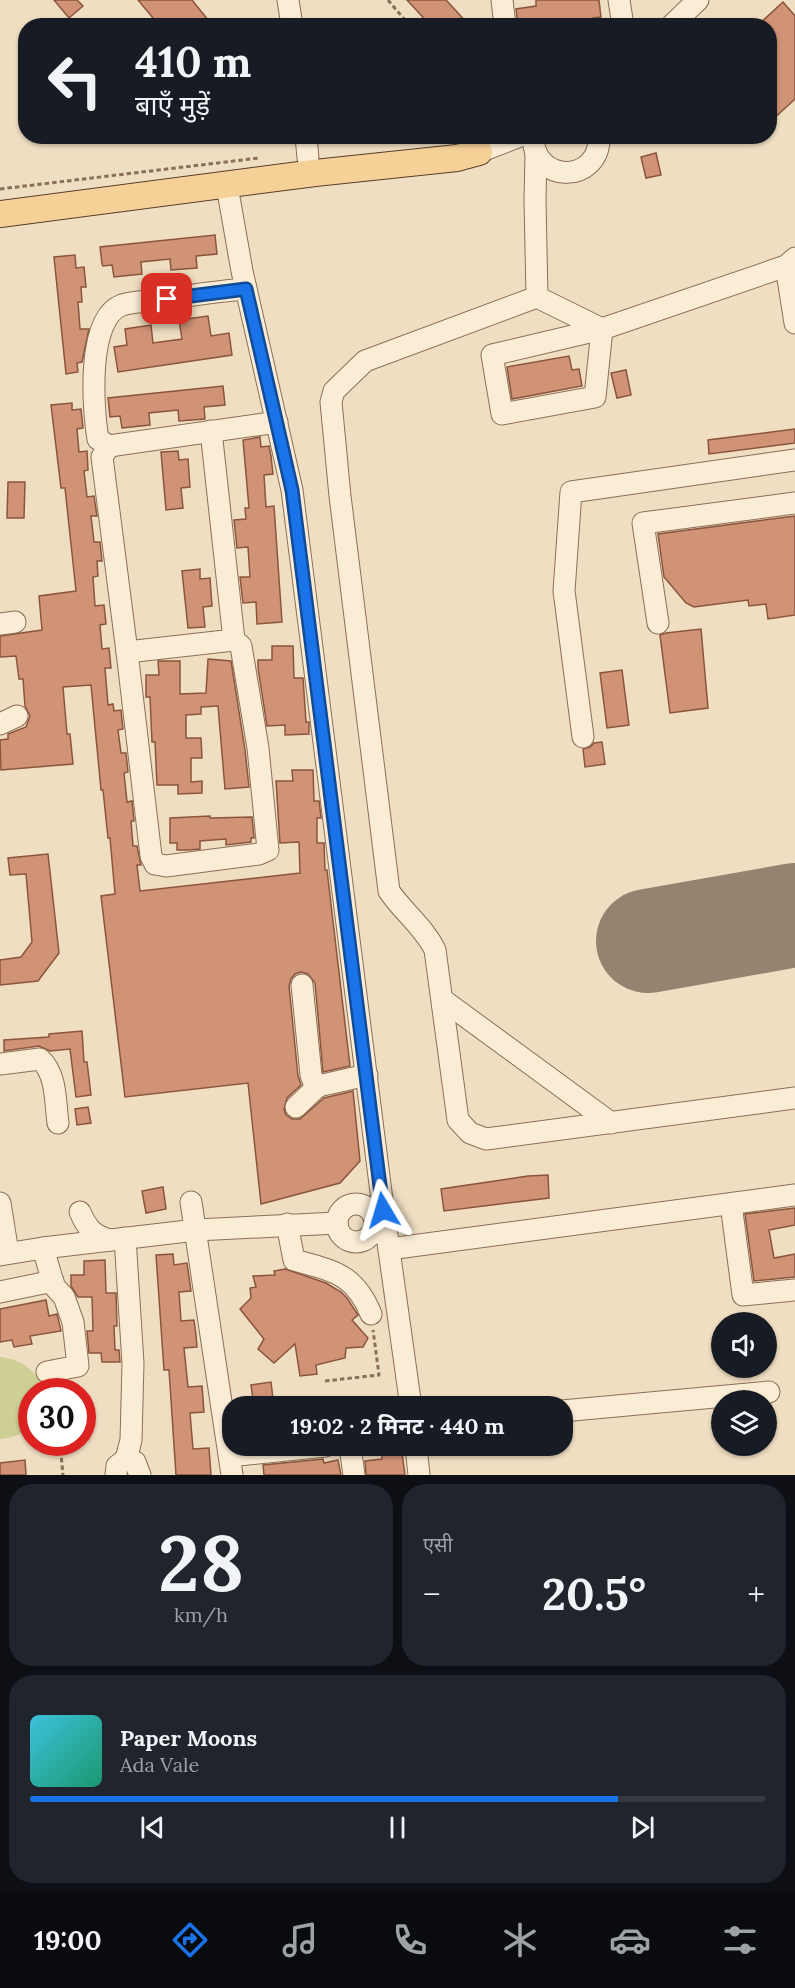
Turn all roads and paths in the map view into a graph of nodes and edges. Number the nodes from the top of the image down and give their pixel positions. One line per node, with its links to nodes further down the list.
1 (288, 0): 6 (street)
2 (388, 0): 7 (path)
3 (502, 0): 8 (street)
4 (619, 0): 9 (street)
5 (698, 0): 10 (street)
6 (291, 18)
7 (403, 18)
8 (504, 18)
9 (621, 18)
10 (679, 18)
11 (371, 144): 15 (main road)
12 (485, 144): 17 (main road)
13 (598, 144): 14 (street)
14 (535, 145): 23 (street)
15 (307, 147): 19 (main road)
16 (266, 158): 18 (path)
17 (227, 186): 20 (main road); 22 (street)
18 (0, 189)
19 (0, 197)
20 (0, 214)
21 (791, 262): 24 (street); 25 (street)
22 (246, 289): 26 (street); 28 (street)
23 (537, 297): 25 (street); 36 (street)
24 (795, 323)
25 (602, 328): 25 (street)
26 (277, 422): 27 (street); 38 (street)
27 (211, 431): 28 (street); 32 (street)
28 (109, 446): 33 (street)
29 (795, 460): 34 (street)
30 (795, 503): 31 (street)
31 (658, 623)
32 (234, 640): 33 (street); 33 (street)
33 (127, 652)
34 (582, 737)
35 (302, 985): 39 (street)
36 (443, 1000): 43 (street); 43 (street)
37 (0, 1064): 42 (street)
38 (367, 1076): 39 (street); 44 (street)
39 (316, 1088): 41 (street)
40 (795, 1098): 43 (street)
41 (296, 1107)
42 (58, 1123)
43 (611, 1123)
44 (381, 1193): 51 (street); 55 (street)
45 (795, 1195): 48 (street)
46 (191, 1202): 52 (street)
47 (0, 1203): 56 (street)
48 (731, 1204): 55 (street); 58 (street)
49 (80, 1212): 53 (street)
50 (287, 1224): 51 (street); 52 (street); 60 (street)
51 (374, 1227): 55 (street)
52 (196, 1230): 53 (street); 70 (street)
53 (117, 1239): 54 (street); 71 (street)
54 (43, 1248): 56 (street); 57 (street)
55 (389, 1252): 63 (street)
56 (4, 1254)
57 (53, 1281): 59 (street); 61 (street)
58 (795, 1290)
59 (0, 1292)
60 (371, 1314): 62 (path)
61 (47, 1372)
62 (325, 1381)
63 (409, 1396)
64 (711, 1398): 65 (street)
65 (573, 1411)
66 (61, 1456): 72 (path)
67 (278, 1456): 70 (street)
68 (351, 1456): 73 (street)
69 (417, 1456): 74 (street)
70 (231, 1466)
71 (128, 1470)
72 (63, 1475)
73 (354, 1475)
74 (419, 1475)

